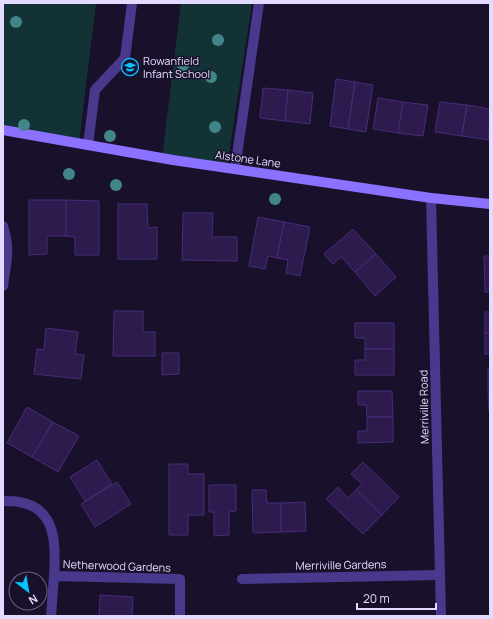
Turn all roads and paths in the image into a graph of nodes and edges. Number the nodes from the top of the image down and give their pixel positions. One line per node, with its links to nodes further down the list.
1 (132, 3): 4 (street)
2 (259, 3): 5 (street)
3 (3, 130): 4 (street, Alstone Lane)
4 (88, 145): 5 (street, Alstone Lane)
5 (235, 169): 6 (street, Alstone Lane)
6 (432, 198): 7 (street, Alstone Lane); 11 (street, Merriville Road)
7 (490, 204)
8 (3, 226): 9 (street)
9 (3, 286)
10 (3, 501): 12 (street, Netherwood Gardens)
11 (439, 575): 13 (street, Merriville Gardens); 16 (street, Merriville Road)
12 (54, 576): 14 (street, Netherwood Gardens); 15 (street, Netherwood Gardens)
13 (242, 579)
14 (51, 616)
15 (180, 616)
16 (441, 616)

